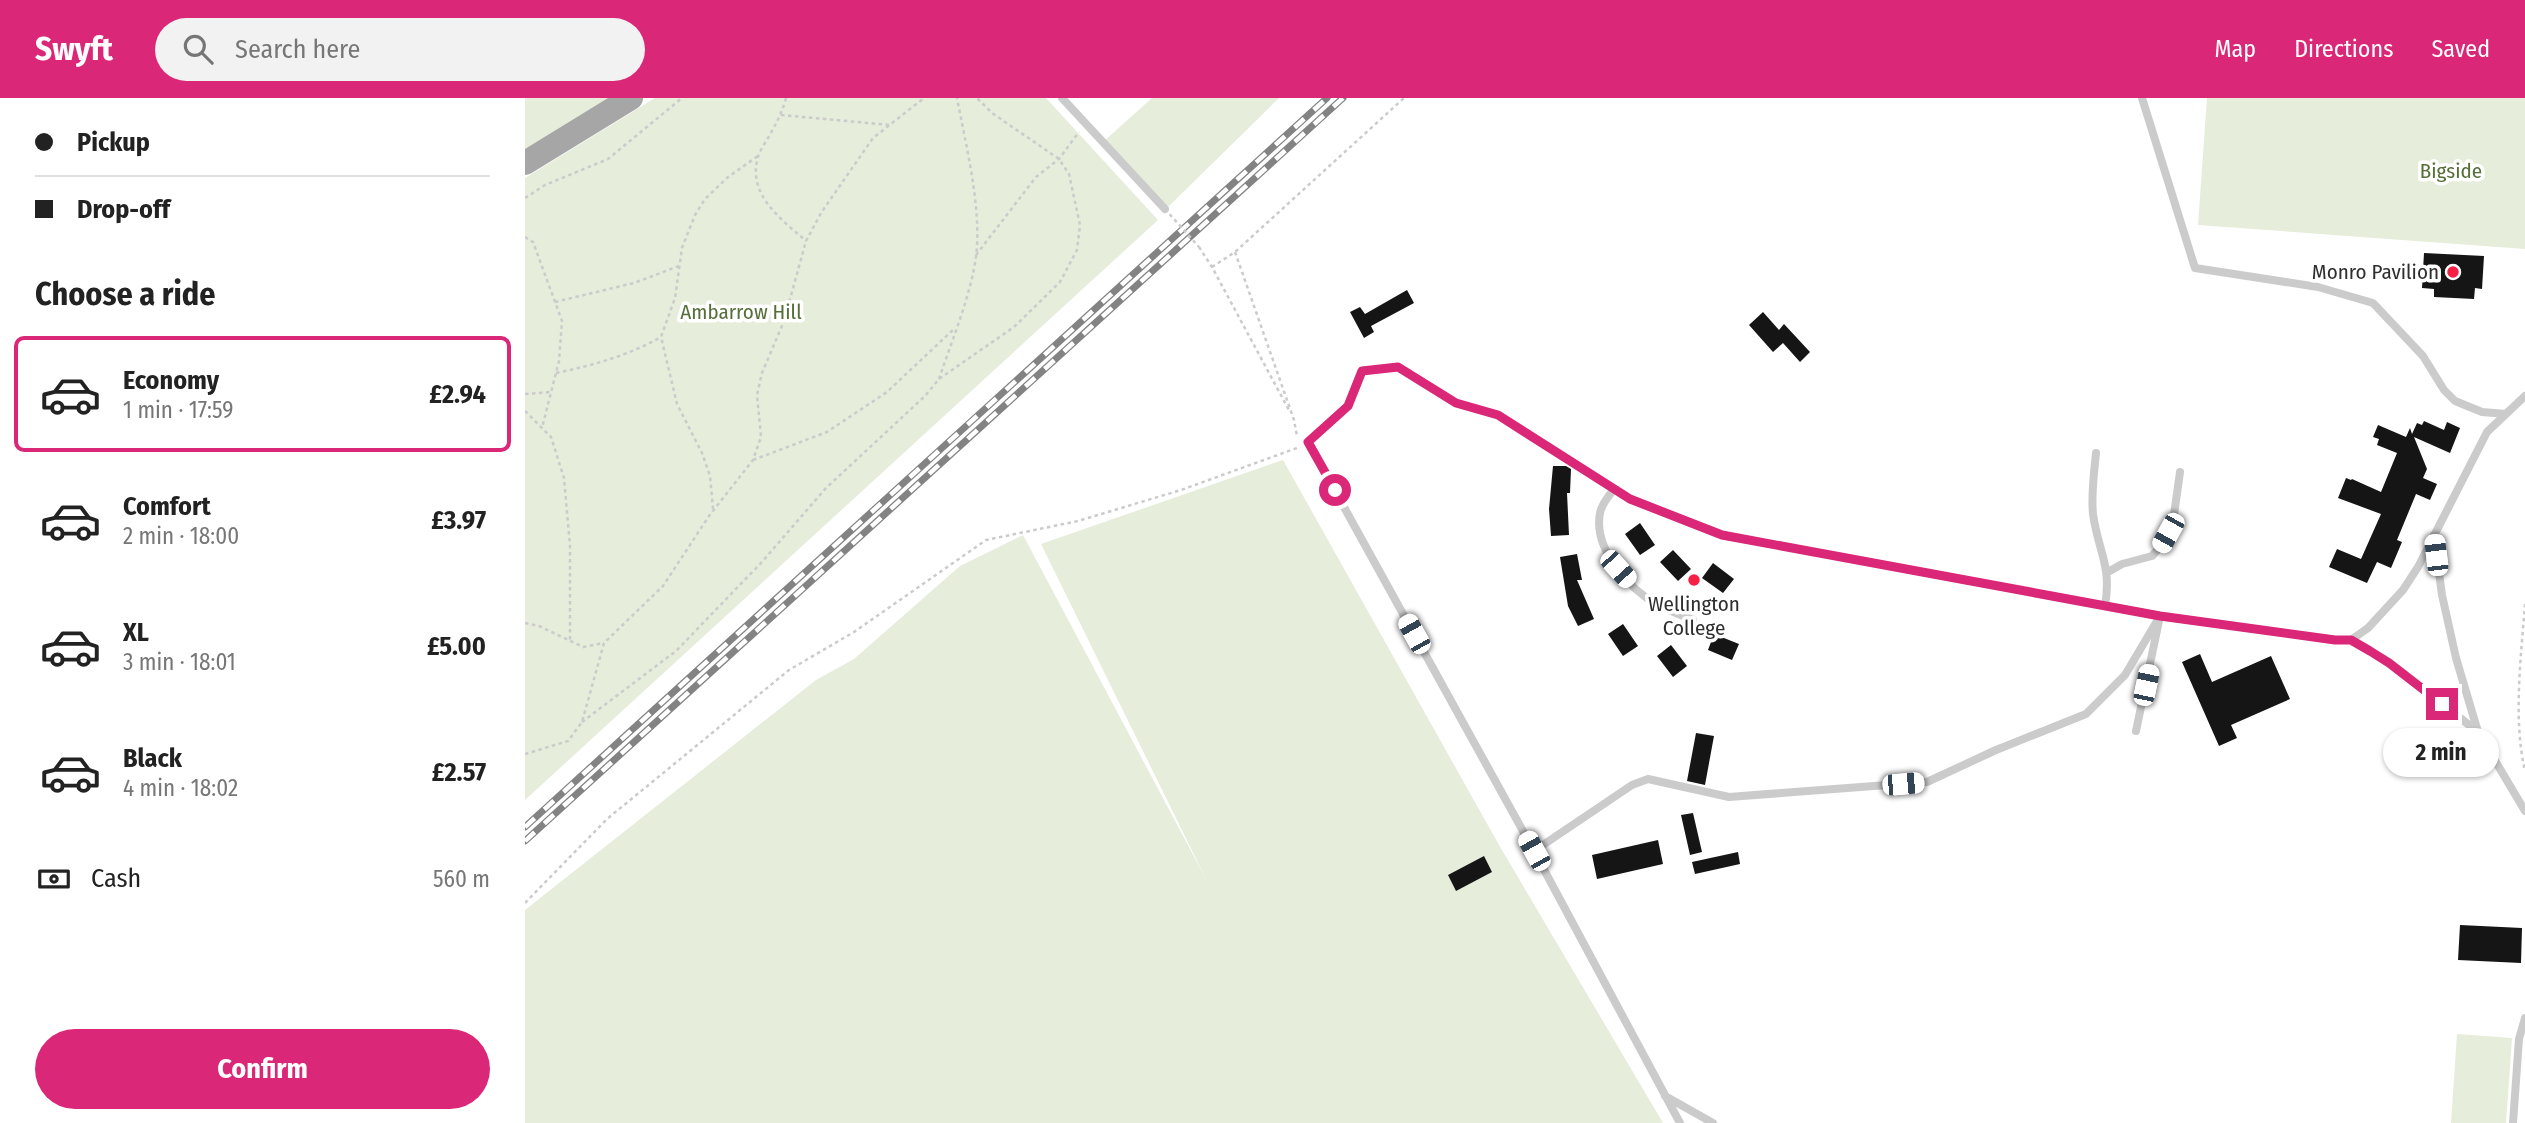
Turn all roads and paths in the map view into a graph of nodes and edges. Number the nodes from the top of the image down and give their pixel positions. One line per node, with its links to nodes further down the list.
1 (631, 98): 15 (main road)
2 (681, 98): 16 (path)
3 (786, 98): 10 (path)
4 (924, 98): 12 (path)
5 (957, 98): 21 (path)
6 (977, 98): 14 (path)
7 (1062, 98): 11 (lane)
8 (1404, 98): 20 (path)
9 (2142, 98): 33 (lane)
10 (781, 114): 12 (path); 13 (path)
11 (1086, 123): 14 (path); 17 (lane)
12 (890, 125): 19 (path)
13 (758, 156): 19 (path); 22 (path)
14 (1059, 159): 21 (path); 28 (path)
15 (525, 163)
16 (525, 198)
17 (1165, 209): 23 (path, bridge)
18 (525, 237): 24 (path)
19 (806, 241): 37 (path)
20 (1235, 252): 23 (path); 34 (path)
21 (976, 255): 25 (path)
22 (680, 266): 24 (path); 26 (path)
23 (1212, 267): 34 (path)
24 (555, 302): 27 (path)
25 (956, 327): 28 (path); 37 (path)
26 (661, 337): 27 (path); 40 (path)
27 (556, 374): 29 (path)
28 (939, 379): 51 (path)
29 (551, 392): 30 (path); 35 (path)
30 (525, 394)
31 (2525, 396): 33 (lane)
32 (525, 411): 35 (path)
33 (2506, 414): 41 (lane)
34 (1294, 420): 58 (path)
35 (542, 428): 48 (path)
36 (2096, 453): 42 (lane)
37 (753, 460): 40 (path)
38 (2180, 472): 42 (lane)
39 (1614, 489): 44 (lane); 46 (lane); 57 (lane)
40 (713, 510): 50 (path)
41 (2434, 536): 49 (lane); 53 (lane)
42 (2108, 572): 44 (lane)
43 (2525, 604): 55 (path)
44 (2105, 606): 45 (lane)
45 (2160, 616): 49 (lane); 52 (lane); 57 (lane)
46 (1693, 620)
47 (525, 624): 48 (path)
48 (570, 640): 50 (path)
49 (2351, 640): 53 (lane)
50 (604, 643): 51 (path)
51 (582, 722): 54 (path)
52 (2136, 731)
53 (2479, 732): 56 (lane)
54 (525, 754)
55 (2525, 771)
56 (2525, 811)
57 (1534, 851): 60 (lane)
58 (525, 903)
59 (2525, 1018): 63 (lane)
60 (1665, 1096): 61 (lane); 62 (lane)
61 (1680, 1123)
62 (1713, 1123)
63 (2513, 1123)

